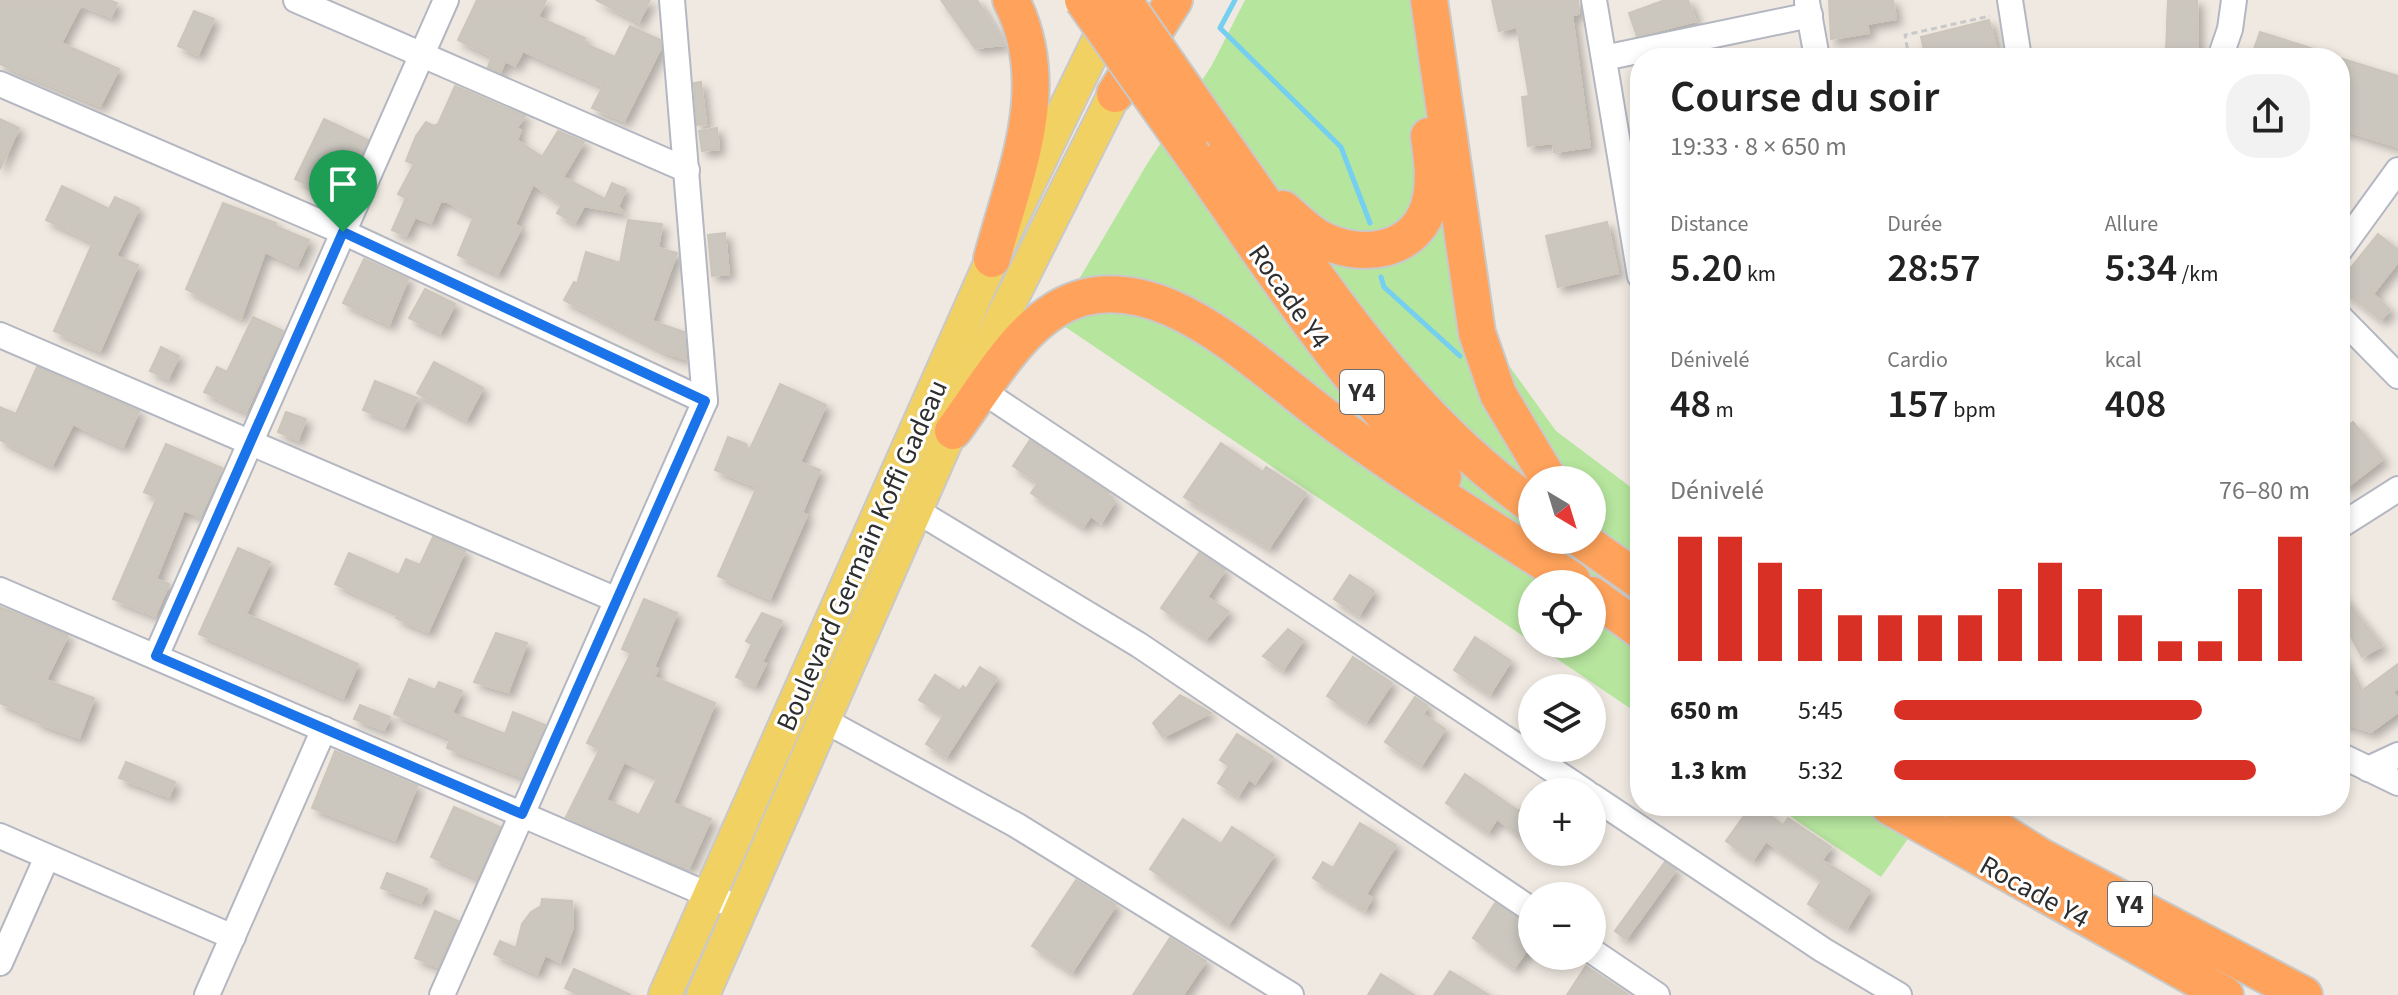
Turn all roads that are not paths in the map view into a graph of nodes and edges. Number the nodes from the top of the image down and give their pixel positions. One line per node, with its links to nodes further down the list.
1 (296, 0): 19 (street)
2 (446, 0): 19 (street)
3 (672, 0): 24 (street)
4 (1011, 0): 29 (highway)
5 (1161, 0): 22 (main road)
6 (1174, 0): 22 (highway)
7 (1411, 0): 23 (highway)
8 (1429, 0): 37 (highway)
9 (1594, 0): 20 (street)
10 (2234, 0): 17 (street)
11 (1111, 2): 23 (highway, Rocade Y4 / Y4, bridge); 29 (main road, Boulevard Germain Koffi Gadeau); 46 (highway, Rocade Y4 / Y4, bridge)
12 (2004, 7): 16 (street)
13 (1808, 8): 14 (street); 15 (street)
14 (1645, 48)
15 (1815, 48)
16 (2016, 48)
17 (2223, 48)
18 (1630, 52): 20 (street)
19 (421, 54): 24 (street); 27 (street)
20 (1604, 58): 26 (street)
21 (0, 84): 27 (street)
22 (1115, 94): 33 (main road, Boulevard Germain Koffi Gadeau)
23 (1240, 166): 39 (highway, Rocade Y4 / Y4)
24 (687, 170): 34 (street)
25 (2398, 170): 28 (street)
26 (1630, 215)
27 (343, 232): 34 (street); 36 (street)
28 (2350, 236)
29 (992, 259): 66 (main road, Boulevard Germain Koffi Gadeau)
30 (2350, 327): 32 (street)
31 (0, 335): 36 (street)
32 (2398, 376)
33 (978, 388): 35 (highway); 45 (highway); 58 (street)
34 (705, 401): 49 (street)
35 (953, 431): 40 (main road, Boulevard Germain Koffi Gadeau)
36 (250, 444): 49 (street); 52 (street)
37 (1541, 466)
38 (2398, 489): 41 (street)
39 (1518, 494)
40 (917, 511): 53 (main road, Boulevard Germain Koffi Gadeau); 67 (street)
41 (2350, 520)
42 (1606, 544): 44 (highway)
43 (1603, 554): 47 (highway)
44 (1630, 568)
45 (1555, 570)
46 (1560, 570)
47 (1630, 571)
48 (0, 590): 52 (street)
49 (617, 600): 61 (street)
50 (1606, 605): 51 (highway, Rocade Y4 / Y4)
51 (1630, 623)
52 (156, 656): 54 (street)
53 (822, 719): 68 (main road, Boulevard Germain Koffi Gadeau); 76 (street)
54 (324, 729): 61 (street); 69 (street)
55 (2398, 755): 57 (street)
56 (2350, 760): 57 (street)
57 (2368, 769): 59 (street)
58 (1565, 778)
59 (2398, 783)
60 (1606, 805): 78 (street)
61 (522, 814): 66 (street); 73 (street)
62 (1906, 816): 79 (highway, Rocade Y4 / Y4)
63 (1976, 816): 80 (highway, Rocade Y4 / Y4)
64 (0, 836): 65 (street)
65 (47, 857): 69 (street); 71 (street)
66 (711, 896): 68 (street); 74 (main road, Boulevard Germain Koffi Gadeau)
67 (1518, 901)
68 (740, 909): 75 (main road, Boulevard Germain Koffi Gadeau)
69 (233, 937): 72 (street)
70 (1606, 960): 77 (street)
71 (0, 963)
72 (207, 995)
73 (442, 995)
74 (665, 995)
75 (703, 995)
76 (1291, 995)
77 (1657, 995)
78 (1899, 995)
79 (2225, 995)
80 (2304, 995)

